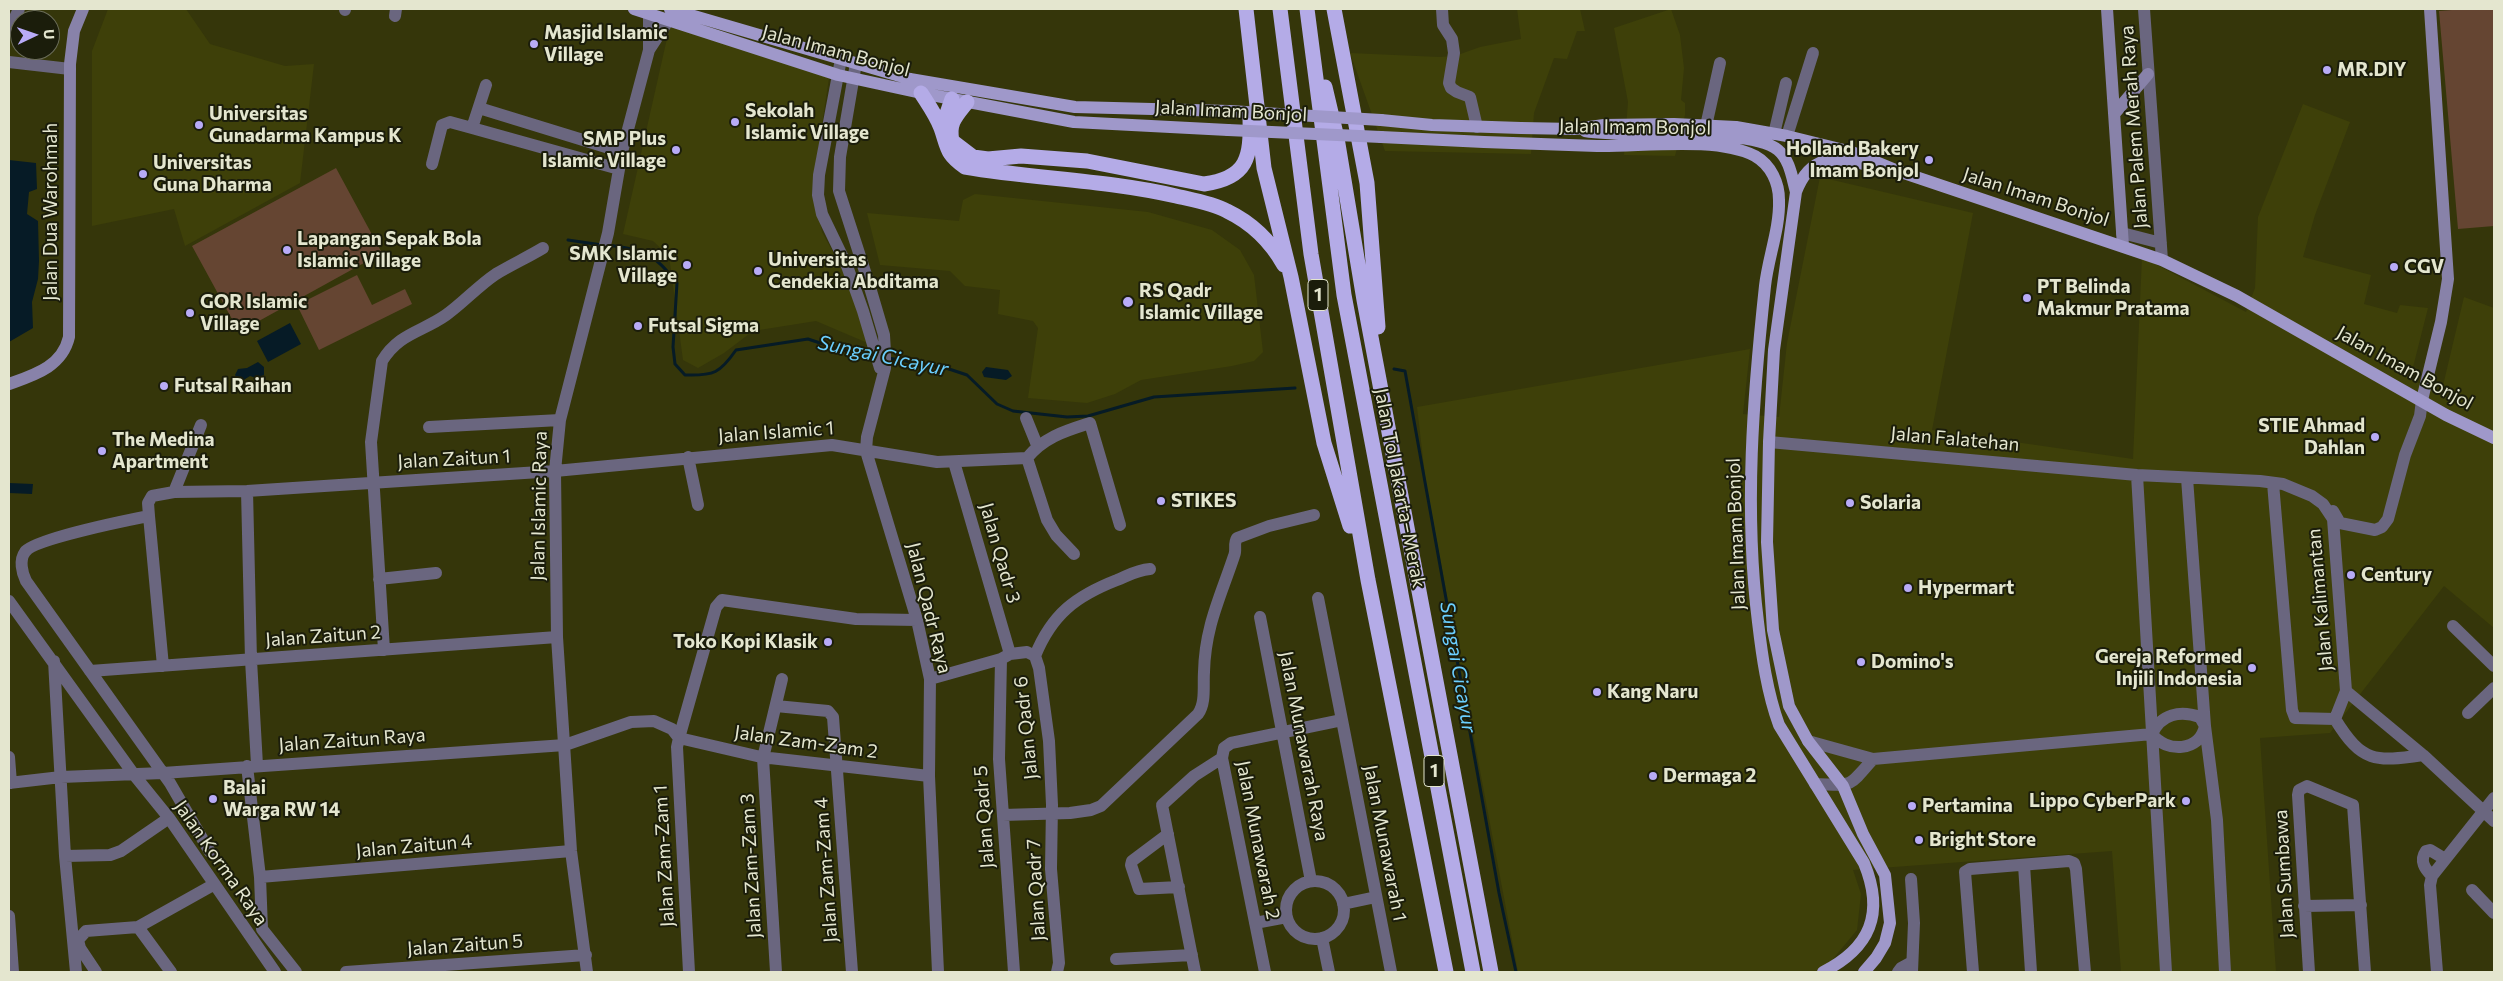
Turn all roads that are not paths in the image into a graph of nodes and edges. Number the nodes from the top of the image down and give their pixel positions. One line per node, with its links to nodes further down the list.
1 (19, 9): 15 (street)
2 (83, 9): 22 (street, Jalan Dua Warohmah)
3 (634, 9): 12 (main road, Jalan Imam Bonjol)
4 (1238, 9): 29 (highway)
5 (1246, 9): 51 (highway)
6 (1280, 9): 84 (highway, 1)
7 (1334, 9): 59 (highway)
8 (1442, 9): 33 (street)
9 (2108, 9): 31 (street, Jalan Palem Merah Raya)
10 (2144, 9): 23 (street, Jalan Palem Merah Raya)
11 (2430, 9): 54 (street)
12 (650, 11): 13 (main road, Jalan Imam Bonjol); 16 (street, Jalan Islamic Raya)
13 (671, 12): 16 (street, Jalan Islamic Raya); 18 (main road, Jalan Imam Bonjol); 24 (main road, Jalan Imam Bonjol)
14 (1307, 15): 59 (highway); 181 (highway, Jalan Tol Jakarta–Merak / 1)
15 (9, 30)
16 (649, 50): 40 (street, Jalan Islamic Raya)
17 (1813, 52): 38 (street)
18 (841, 59): 20 (main road, Jalan Imam Bonjol); 24 (street, Jalan Qadr Raya)
19 (9, 62): 22 (street)
20 (856, 63): 25 (street, Jalan Qadr Raya); 33 (main road, Jalan Imam Bonjol, bridge)
21 (1720, 63): 32 (street)
22 (70, 69): 53 (street, Jalan Dua Warohmah)
23 (2148, 74): 31 (street); 48 (street, Jalan Palem Merah Raya)
24 (838, 75): 25 (main road, Jalan Imam Bonjol); 46 (street, Jalan Qadr Raya)
25 (853, 78): 28 (main road, Jalan Imam Bonjol); 44 (street, Jalan Qadr Raya)
26 (1786, 83): 37 (street)
27 (486, 85): 30 (street)
28 (921, 93): 29 (main road, Jalan Imam Bonjol); 35 (highway)
29 (960, 101): 35 (highway); 39 (main road, Jalan Imam Bonjol, bridge)
30 (479, 108): 34 (street); 40 (street)
31 (2115, 113): 47 (street, Jalan Palem Merah Raya)
32 (1706, 126): 36 (main road, Jalan Imam Bonjol); 37 (main road, Jalan Imam Bonjol)
33 (1477, 127): 36 (main road, Jalan Imam Bonjol)
34 (472, 128): 41 (street); 42 (street)
35 (941, 129): 51 (highway)
36 (1572, 129): 39 (main road); 45 (main road)
37 (1774, 134): 38 (main road, Jalan Imam Bonjol)
38 (1787, 136): 43 (main road, Jalan Imam Bonjol)
39 (1570, 145): 79 (main road, Jalan Imam Bonjol)
40 (622, 152): 42 (street, Jalan Islamic Raya)
41 (432, 164)
42 (619, 170): 56 (street, Jalan Islamic Raya)
43 (1898, 171): 45 (main road); 47 (main road, Jalan Imam Bonjol)
44 (839, 191): 46 (street); 52 (street, Jalan Qadr Raya)
45 (1796, 192): 61 (main road, Jalan Imam Bonjol)
46 (818, 196): 52 (street, Jalan Qadr Raya)
47 (2123, 239): 48 (street, Jalan Palem Merah Raya); 50 (main road, Jalan Imam Bonjol)
48 (2161, 243): 50 (street, Jalan Palem Merah Raya)
49 (543, 248): 70 (street, Jalan Zaitun 1)
50 (2162, 260): 54 (main road, Jalan Imam Bonjol)
51 (1291, 277): 84 (highway)
52 (881, 352): 63 (street, Jalan Qadr Raya)
53 (9, 384)
54 (2422, 400): 60 (main road, Jalan Imam Bonjol); 71 (street)
55 (1026, 418): 62 (street)
56 (560, 420): 58 (street); 67 (street, Jalan Islamic Raya)
57 (201, 425): 73 (street)
58 (429, 427)
59 (1389, 433): 161 (highway)
60 (2494, 438)
61 (1769, 442): 68 (street, Jalan Falatehan); 78 (main road, Jalan Imam Bonjol)
62 (1037, 445): 65 (street); 77 (street)
63 (866, 451): 64 (street, Jalan Islamic 1); 66 (street, Jalan Islamic 1); 88 (street, Jalan Qadr Raya)
64 (688, 457): 67 (street, Jalan Zaitun 1); 74 (street)
65 (1027, 458): 66 (street, Jalan Islamic 1); 80 (street)
66 (954, 462): 93 (street, Jalan Qadr 3)
67 (555, 472): 70 (street, Jalan Zaitun 1); 90 (street, Jalan Islamic Raya)
68 (2137, 475): 69 (street); 109 (street)
69 (2187, 480): 71 (street); 107 (street)
70 (372, 482): 72 (street, Jalan Zaitun 1); 83 (street, Jalan Zaitun 1)
71 (2277, 485): 102 (street, Jalan Kalimantan); 105 (street)
72 (247, 490): 73 (street, Jalan Zaitun 1); 95 (street)
73 (174, 492): 76 (street, Jalan Zaitun 1)
74 (698, 505)
75 (1314, 515): 128 (street)
76 (149, 516): 96 (street, Jalan Zaitun 1); 98 (street)
77 (1120, 525)
78 (1767, 542): 79 (main road); 111 (main road, Jalan Imam Bonjol)
79 (1751, 544): 125 (main road, Jalan Imam Bonjol)
80 (1074, 554)
81 (1150, 568): 92 (street)
82 (436, 573): 83 (street)
83 (379, 579): 91 (street, Jalan Zaitun 1)
84 (1368, 580): 180 (highway, 1)
85 (1318, 598): 106 (street, Jalan Munawarah 1)
86 (9, 601): 94 (street, Jalan Korma Raya)
87 (1260, 618): 108 (street, Jalan Munawarah Raya)
88 (917, 620): 100 (street, Jalan Qadr Raya); 110 (street, Jalan Zam-Zam 1)
89 (2453, 626): 97 (street)
90 (557, 637): 91 (street, Jalan Zaitun 2); 112 (street, Jalan Islamic Raya)
91 (384, 650): 95 (street, Jalan Zaitun 2)
92 (1031, 654): 93 (street); 128 (street, Jalan Qadr 6)
93 (1005, 656): 100 (street); 130 (street, Jalan Qadr 5)
94 (54, 660): 121 (street, Jalan Korma Raya); 123 (street)
95 (252, 660): 96 (street, Jalan Zaitun 2); 118 (street)
96 (163, 666): 98 (street, Jalan Zaitun 2)
97 (2494, 666)
98 (90, 671): 120 (street)
99 (782, 679): 103 (street, Jalan Zam-Zam 3)
100 (930, 679): 122 (street, Jalan Qadr Raya)
101 (2494, 688): 104 (street)
102 (2346, 690): 105 (street); 113 (street, Jalan Kalimantan)
103 (776, 706): 115 (street, Jalan Zam-Zam 3); 119 (street, Jalan Zam-Zam 4)
104 (2468, 713)
105 (2336, 719): 113 (street)
106 (1342, 720): 108 (street); 146 (street, Jalan Munawarah 1)
107 (2205, 726): 109 (street); 109 (street); 189 (street)
108 (1284, 733): 116 (street, Jalan Munawarah 2); 142 (street, Jalan Munawarah Raya)
109 (2152, 734): 117 (street); 188 (street)
110 (679, 738): 112 (street, Jalan Zaitun Raya); 115 (street, Jalan Zam-Zam 2); 170 (street, Jalan Zam-Zam 1)
111 (1808, 741): 117 (street); 126 (main road, Jalan Imam Bonjol)
112 (565, 745): 118 (street, Jalan Zaitun Raya); 134 (street, Jalan Islamic Raya)
113 (2415, 752): 129 (street, Jalan Kalimantan)
114 (9, 757): 124 (street)
115 (764, 758): 119 (street, Jalan Zam-Zam 2); 171 (street, Jalan Zam-Zam 3)
116 (1222, 758): 133 (street); 153 (street, Jalan Munawarah 2)
117 (1873, 758): 126 (street)
118 (252, 766): 120 (street, Jalan Zaitun Raya); 140 (street)
119 (837, 766): 122 (street, Jalan Zam-Zam 2); 172 (street, Jalan Zam-Zam 4)
120 (163, 773): 121 (street, Jalan Zaitun Raya); 135 (street)
121 (137, 774): 123 (street, Jalan Zaitun Raya); 131 (street, Jalan Korma Raya)
122 (929, 776): 173 (street, Jalan Qadr Raya)
123 (61, 778): 124 (street, Jalan Zaitun Raya); 136 (street)
124 (9, 784)
125 (1815, 784): 126 (street); 182 (main road, Jalan Imam Bonjol)
126 (1843, 786): 183 (main road, Jalan Imam Bonjol)
127 (2494, 798): 129 (street)
128 (1052, 809): 130 (street); 175 (street, Jalan Qadr 7)
129 (2483, 810): 132 (street, Jalan Kalimantan); 137 (street)
130 (1003, 816): 174 (street, Jalan Qadr 5)
131 (169, 818): 136 (street); 143 (street, Jalan Korma Raya)
132 (2494, 821)
133 (1168, 834): 144 (street); 144 (street)
134 (571, 851): 140 (street, Jalan Zaitun 4); 157 (street, Jalan Islamic Raya)
135 (210, 852)
136 (65, 856): 156 (street)
137 (2444, 859): 139 (street); 139 (street)
138 (2024, 866): 185 (street); 186 (street); 187 (street)
139 (2432, 876): 192 (street)
140 (260, 877): 167 (street)
141 (1911, 879): 160 (street)
142 (1311, 881): 147 (street); 152 (street)
143 (214, 885): 154 (street); 166 (street, Jalan Korma Raya)
144 (1179, 887): 158 (street)
145 (2472, 890): 150 (street)
146 (1376, 897): 147 (street); 179 (street, Jalan Munawarah 1)
147 (1343, 904): 155 (street)
148 (2361, 905): 149 (street); 149 (street, Jalan Sumbawa); 191 (street, Jalan Sumbawa)
149 (2304, 906): 190 (street, Jalan Sumbawa)
150 (2494, 913)
151 (9, 916): 162 (street)
152 (1287, 917): 153 (street); 155 (street)
153 (1255, 923): 177 (street, Jalan Munawarah 2)
154 (138, 926): 156 (street); 165 (street)
155 (1322, 938): 178 (street)
156 (76, 939): 163 (street); 164 (street)
157 (586, 955): 168 (street, Jalan Zaitun 5); 169 (street, Jalan Islamic Raya)
158 (1192, 955): 159 (street); 176 (street)
159 (1116, 959)
160 (1912, 967): 184 (street)
161 (1492, 968)
162 (13, 972)
163 (76, 972)
164 (96, 972)
165 (171, 972)
166 (274, 972)
167 (296, 972)
168 (346, 972)
169 (587, 972)
170 (689, 972)
171 (776, 972)
172 (852, 972)
173 (938, 972)
174 (1014, 972)
175 (1056, 972)
176 (1195, 972)
177 (1264, 972)
178 (1329, 972)
179 (1391, 972)
180 (1446, 972)
181 (1474, 972)
182 (1823, 972)
183 (1864, 972)
184 (1898, 972)
185 (1973, 972)
186 (2031, 972)
187 (2085, 972)
188 (2166, 972)
189 (2225, 972)
190 (2309, 972)
191 (2365, 972)
192 (2436, 972)

